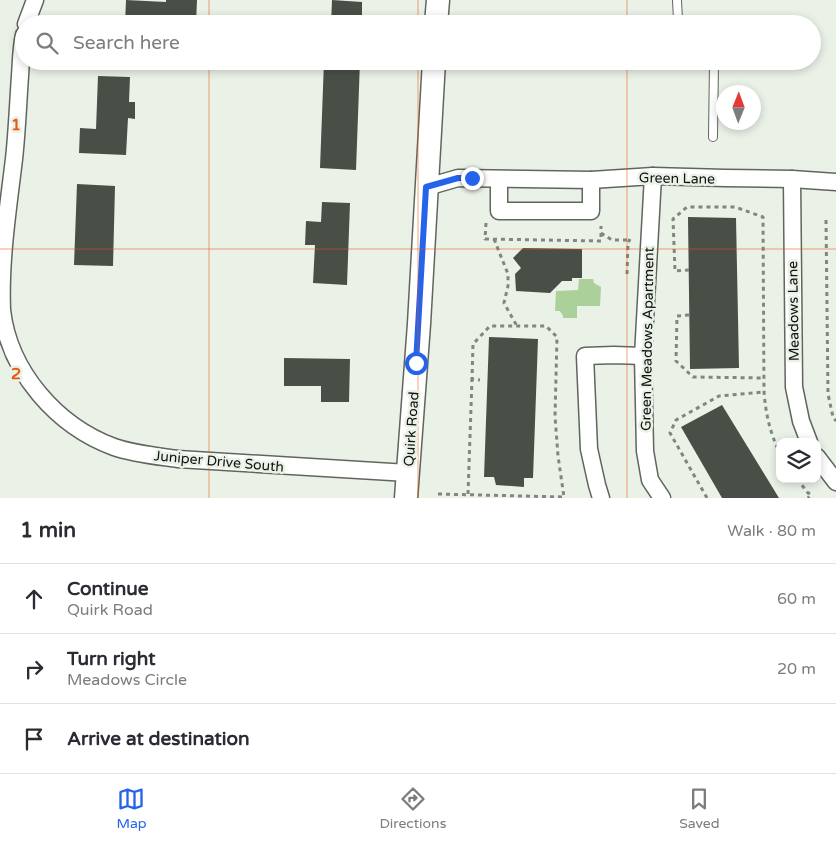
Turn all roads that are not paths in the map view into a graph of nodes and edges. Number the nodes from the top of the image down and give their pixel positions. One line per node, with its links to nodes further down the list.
1 (34, 0): 4 (street)
2 (438, 0): 5 (street)
3 (678, 0): 6 (lane)
4 (29, 15)
5 (437, 15)
6 (678, 15)
7 (21, 70): 20 (street, Juniper Drive South)
8 (433, 70): 16 (street, Quirk Road)
9 (714, 70): 10 (lane)
10 (713, 137)
11 (653, 176): 13 (street, Green Lane); 14 (street, Green Lane); 17 (street, Green Meadows Apartment)
12 (499, 179): 14 (street, Green Lane); 14 (street); 16 (street, Green Lane)
13 (792, 179): 15 (street, Green Lane); 18 (street, Meadows Lane)
14 (591, 180)
15 (836, 182)
16 (426, 187): 20 (street, Quirk Road)
17 (643, 356): 23 (street); 24 (street, Green Meadows Apartment)
18 (806, 438)
19 (821, 462): 21 (street)
20 (408, 473): 22 (street, Quirk Road)
21 (836, 482)
22 (406, 498)
23 (601, 498)
24 (662, 498)

